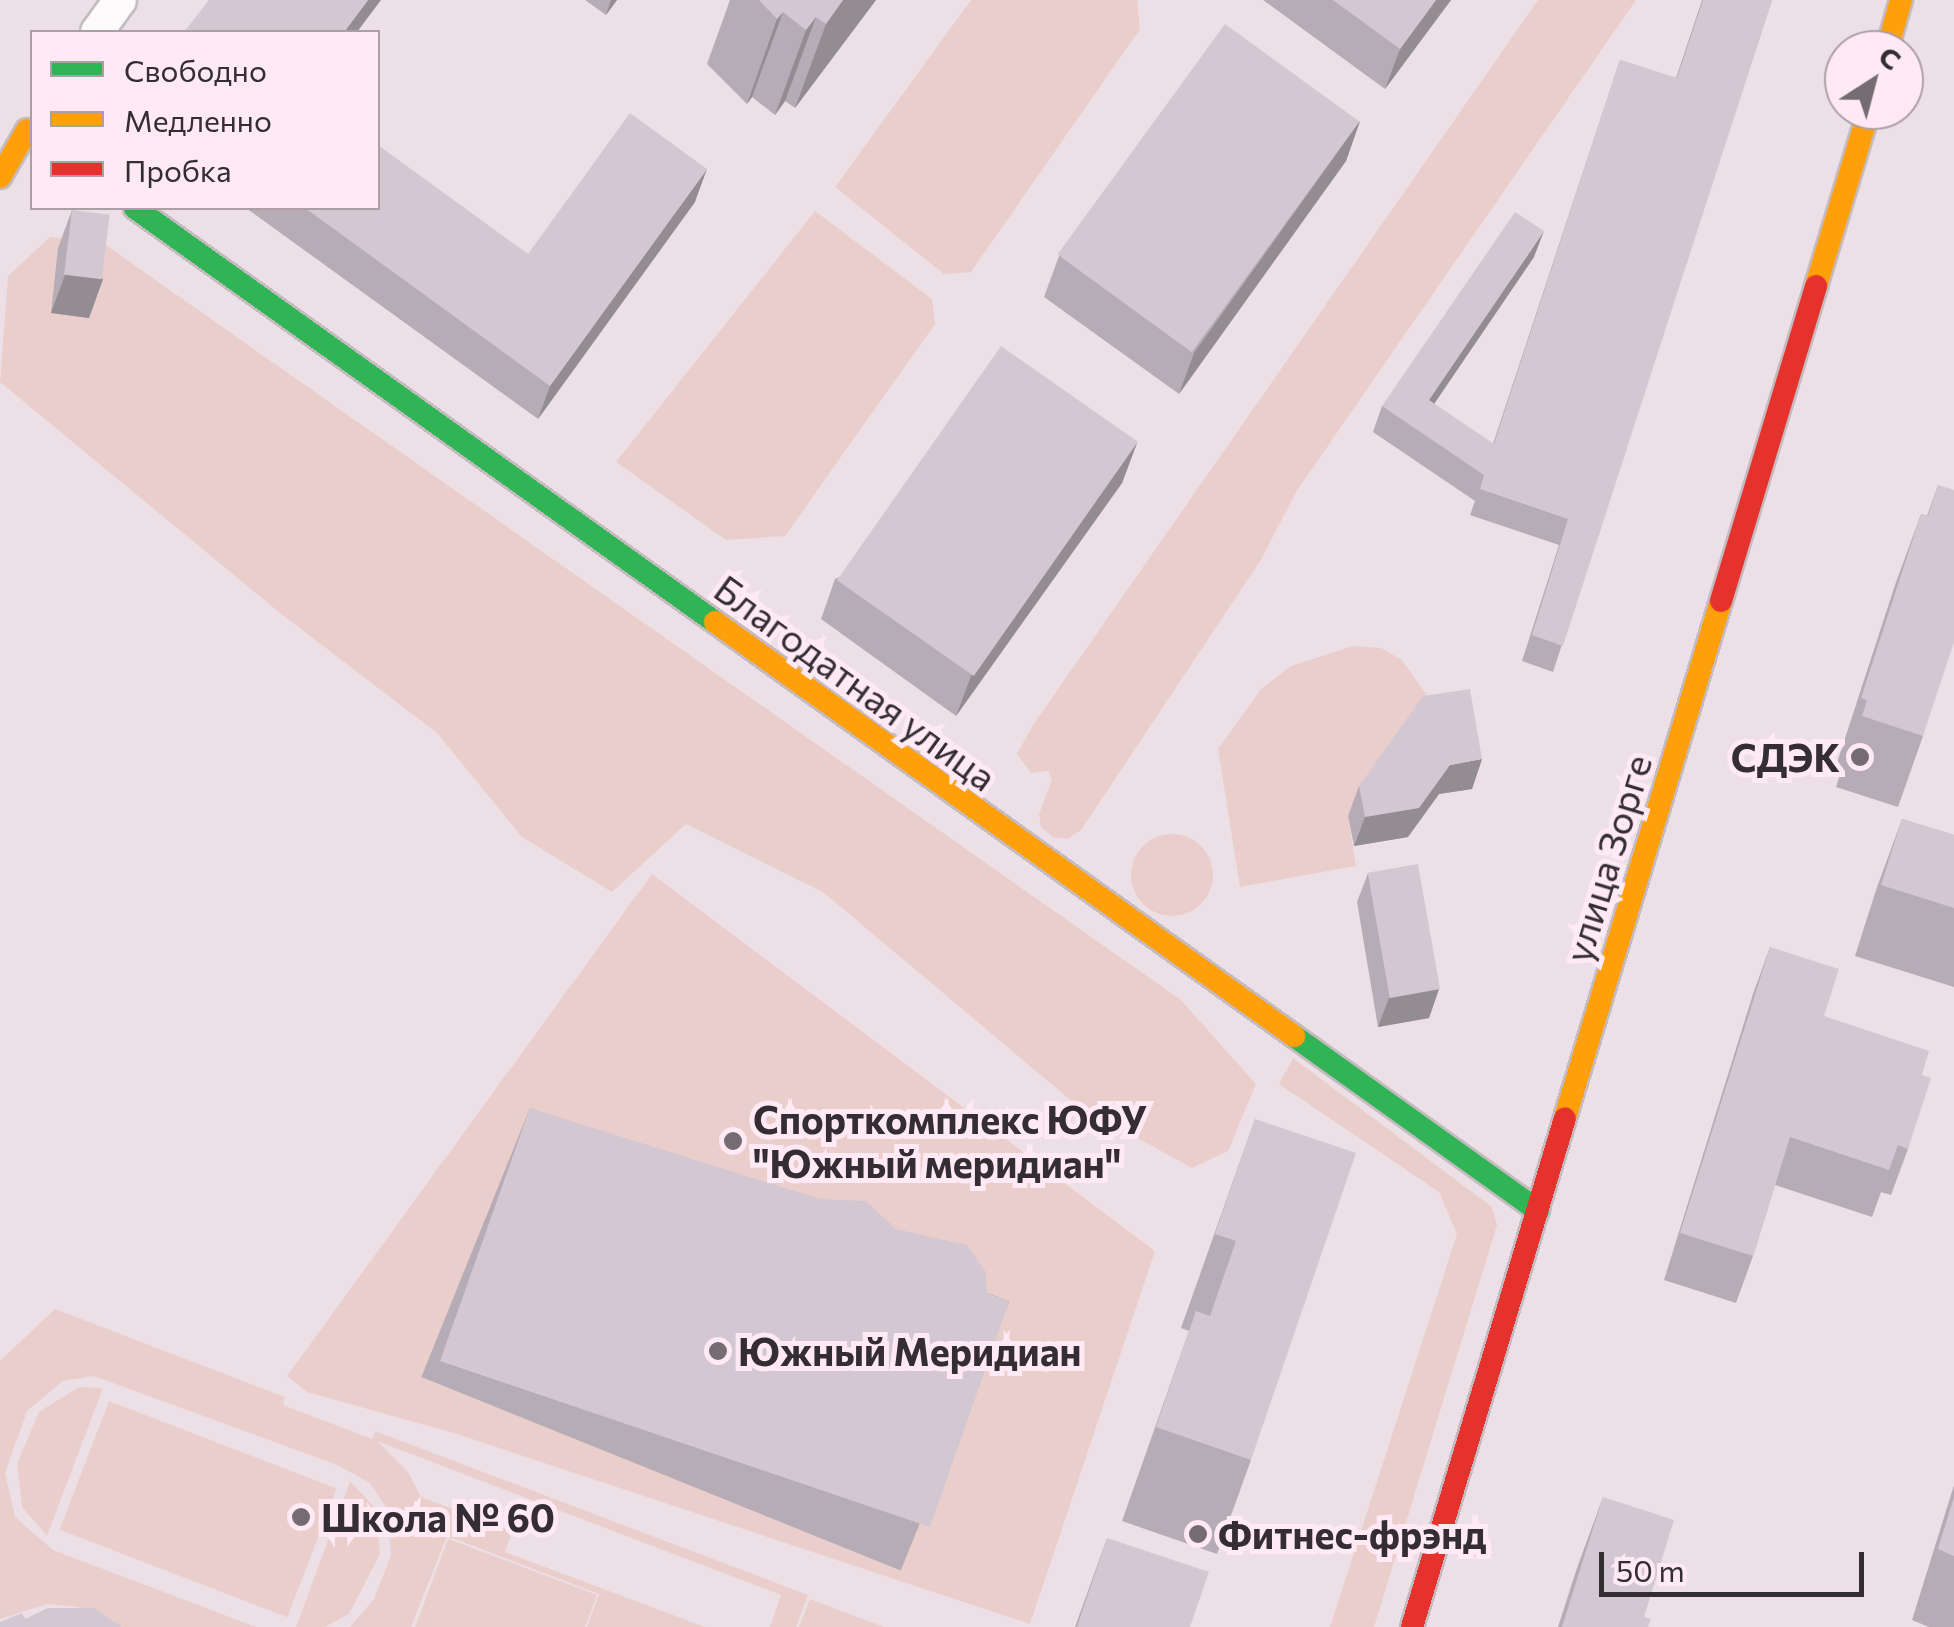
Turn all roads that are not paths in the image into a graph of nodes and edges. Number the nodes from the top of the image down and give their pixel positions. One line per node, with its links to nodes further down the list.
1 (120, 0): 3 (street)
2 (1901, 0): 4 (street)
3 (98, 30)
4 (1892, 30)
5 (26, 126): 7 (street)
6 (1863, 130): 9 (street, улица Зорге)
7 (0, 177)
8 (139, 210): 9 (street, Благодатная улица)
9 (1538, 1211): 10 (street, улица Зорге)
10 (1412, 1627)

